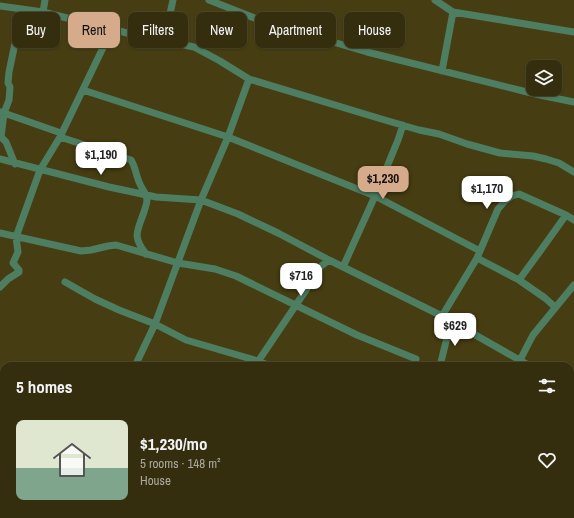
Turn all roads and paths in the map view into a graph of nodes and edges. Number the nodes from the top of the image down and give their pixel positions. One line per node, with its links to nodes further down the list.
1 (45, 0): 7 (street)
2 (173, 0): 8 (street)
3 (209, 0): 13 (street)
4 (434, 0): 9 (street)
5 (0, 6): 6 (street)
6 (22, 10): 7 (street); 17 (street)
7 (43, 12)
8 (170, 12)
9 (453, 12): 10 (street); 13 (street)
10 (574, 32)
11 (188, 46): 14 (street)
12 (103, 48): 15 (street)
13 (442, 71): 16 (street)
14 (249, 78): 18 (street); 20 (street)
15 (83, 90): 19 (street); 20 (street)
16 (574, 102)
17 (2, 112): 19 (street); 22 (street)
18 (403, 126): 24 (street); 26 (street)
19 (61, 135): 23 (street); 25 (street)
20 (228, 137): 26 (street); 27 (street)
21 (0, 159): 22 (street)
22 (15, 164): 23 (street)
23 (40, 170): 25 (street); 31 (street)
24 (574, 172)
25 (147, 195): 27 (street); 32 (street)
26 (375, 196): 33 (street); 36 (street)
27 (202, 200): 34 (street); 35 (street)
28 (566, 215): 29 (street); 33 (street); 37 (street)
29 (574, 220)
30 (0, 233): 31 (street)
31 (16, 237): 32 (street); 40 (street)
32 (146, 254): 35 (street)
33 (479, 255): 37 (street); 43 (street)
34 (329, 260): 36 (street); 41 (street)
35 (178, 263): 41 (street); 45 (street)
36 (343, 267): 43 (street)
37 (519, 280): 42 (street)
38 (65, 282): 45 (street)
39 (574, 285): 42 (street)
40 (0, 287)
41 (296, 304): 46 (street); 50 (street)
42 (555, 307): 47 (street)
43 (442, 316): 44 (street)
44 (451, 321): 47 (street); 51 (street)
45 (155, 324): 48 (street); 49 (street)
46 (416, 359)
47 (520, 360): 52 (street)
48 (137, 362)
49 (250, 362)
50 (258, 362)
51 (441, 362)
52 (523, 362)

